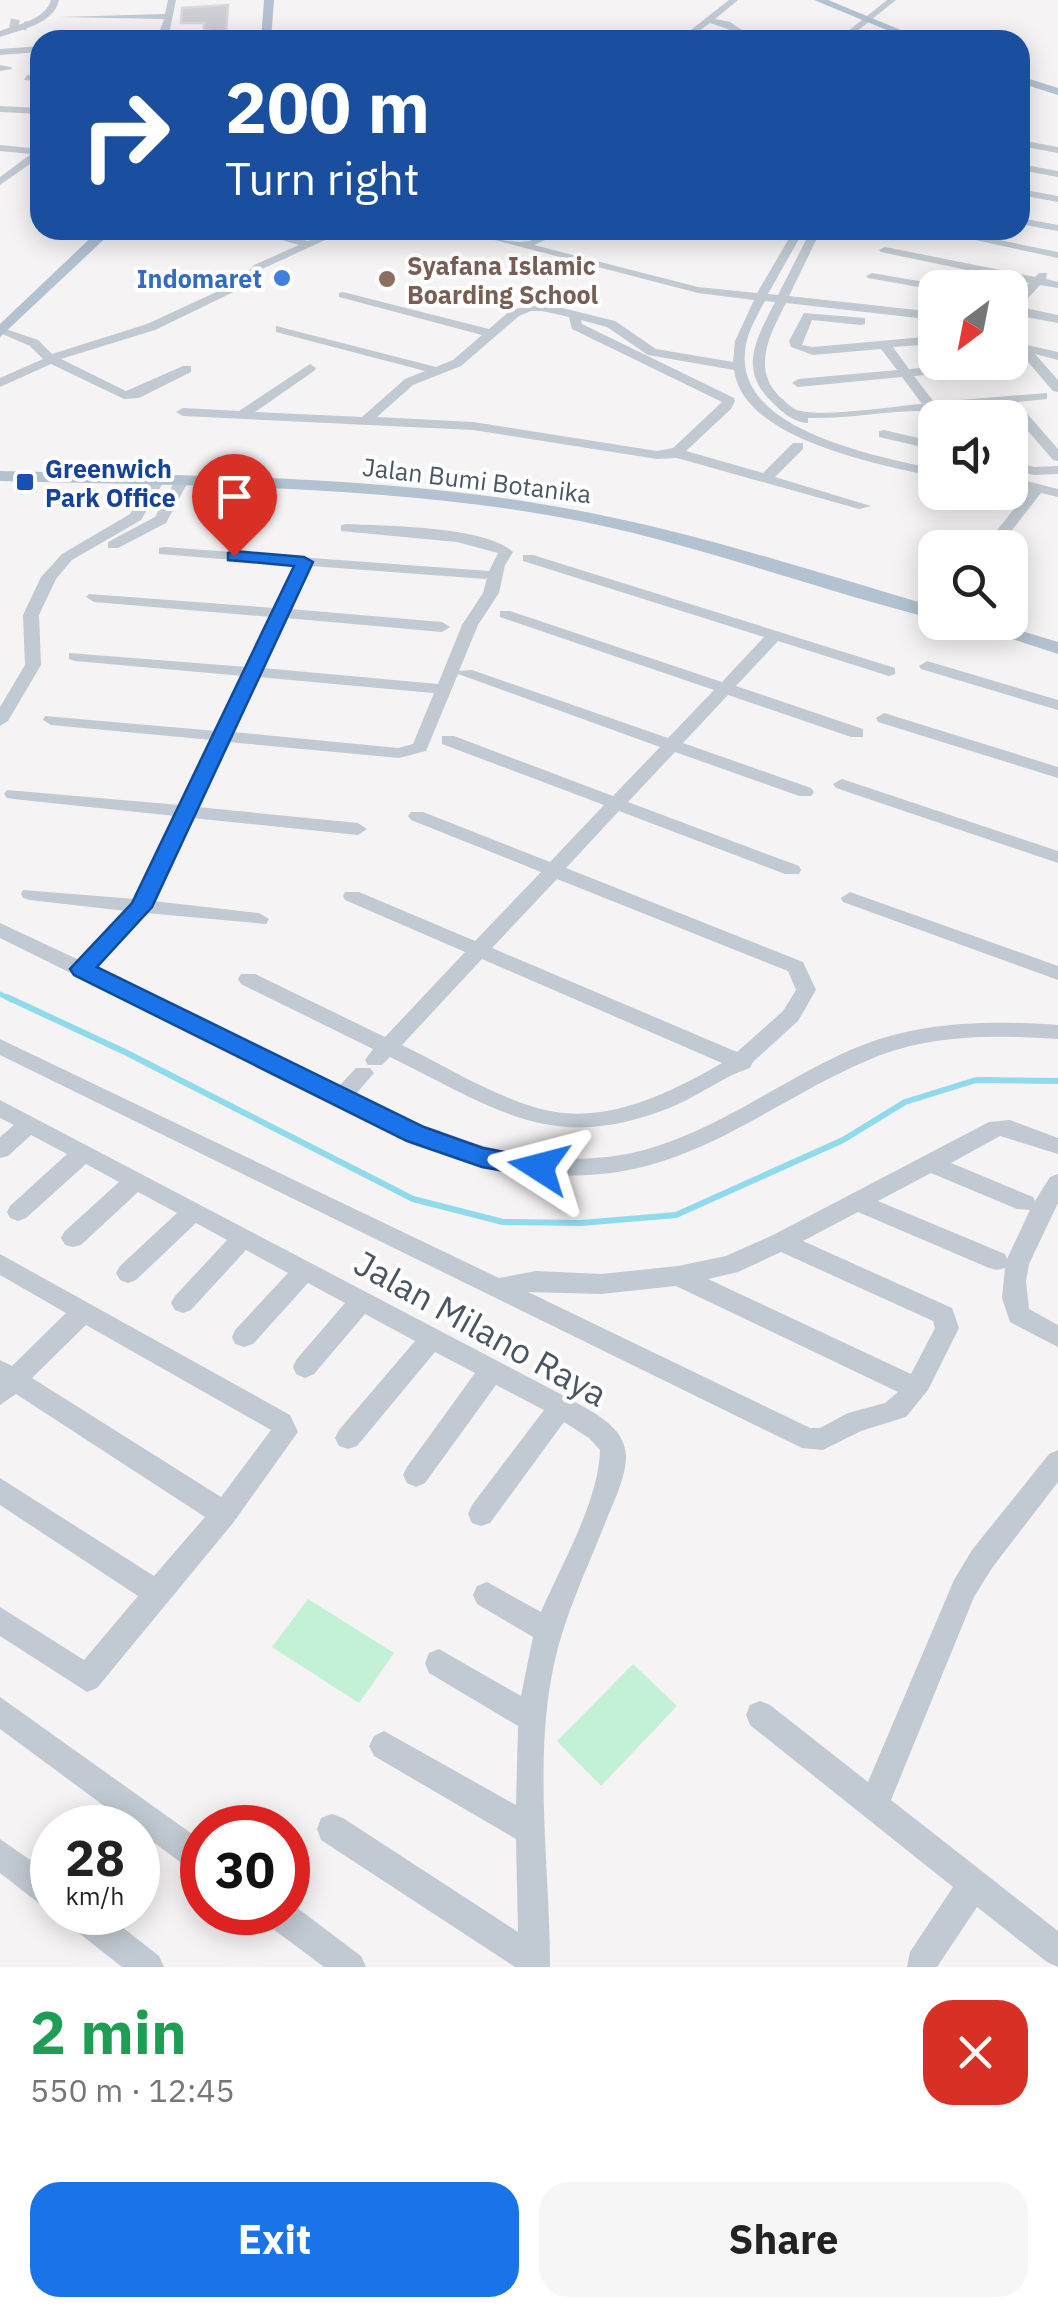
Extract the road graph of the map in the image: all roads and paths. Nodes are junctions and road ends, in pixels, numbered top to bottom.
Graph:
1 (172, 0) edge
2 (269, 0) edge
3 (734, 0) edge
4 (878, 0) edge
5 (892, 0) edge
6 (814, 2) edge
7 (48, 4) edge
8 (169, 16) junction
9 (64, 17) dead end
10 (708, 20) junction
11 (858, 20) junction
12 (27, 26) dead end
13 (2, 27) tunnel mouth
14 (166, 30) edge
15 (267, 30) edge
16 (695, 30) edge
17 (736, 30) edge
18 (846, 30) edge
19 (877, 30) edge
20 (889, 30) edge
21 (30, 31) edge
22 (0, 42) edge
23 (30, 48) edge
24 (4, 52) edge
25 (1030, 82) edge
26 (1030, 91) edge
27 (1058, 92) edge
28 (1058, 101) edge
29 (0, 109) edge
30 (30, 110) edge
31 (1030, 145) edge
32 (0, 148) edge
33 (1058, 150) edge
34 (30, 151) edge
35 (30, 160) edge
36 (1030, 169) edge
37 (1058, 174) edge
38 (0, 182) edge
39 (1030, 194) edge
40 (1058, 199) edge
41 (1030, 222) edge
42 (1058, 228) edge
43 (74, 240) edge
44 (97, 240) edge
45 (294, 240) edge
46 (321, 240) edge
47 (499, 240) edge
48 (537, 240) edge
49 (794, 240) edge
50 (811, 240) edge
51 (980, 240) edge
52 (310, 245) junction
53 (522, 246) junction
54 (885, 250) dead end
55 (1058, 257) edge
56 (872, 276) dead end
57 (1038, 281) junction
58 (918, 284) edge
59 (1058, 285) edge
60 (1028, 291) edge
61 (343, 295) dead end
62 (764, 295) junction
63 (782, 297) junction
64 (0, 309) edge
65 (1028, 312) edge
66 (918, 314) edge
67 (575, 315) junction
68 (1058, 318) edge
69 (861, 321) dead end
70 (280, 329) dead end
71 (1, 331) edge
72 (489, 332) junction
73 (918, 341) edge
74 (884, 344) junction
75 (1028, 349) edge
76 (1028, 353) edge
77 (1058, 356) edge
78 (49, 358) junction
79 (738, 364) junction
80 (187, 368) dead end
81 (310, 368) dead end
82 (438, 371) junction
83 (918, 373) edge
84 (906, 374) junction
85 (0, 382) edge
86 (798, 383) dead end
87 (1058, 388) edge
88 (1042, 396) dead end
89 (1008, 399) junction
90 (926, 400) edge
91 (997, 400) edge
92 (918, 407) edge
93 (183, 412) dead end
94 (242, 414) junction
95 (794, 414) junction
96 (842, 414) junction
97 (371, 416) junction
98 (1028, 429) edge
99 (1035, 431) junction
100 (832, 434) junction
101 (884, 434) dead end
102 (918, 442) edge
103 (798, 446) dead end
104 (675, 454) junction
105 (918, 457) edge
106 (1058, 457) edge
107 (0, 465) edge
108 (918, 469) edge
109 (1028, 470) edge
110 (1058, 470) edge
111 (0, 476) edge
112 (765, 479) junction
113 (157, 481) junction
114 (182, 482) junction
115 (434, 489) junction
116 (1028, 489) edge
117 (1028, 492) edge
118 (1034, 492) junction
119 (1058, 493) edge
120 (1058, 503) edge
121 (864, 506) dead end
122 (346, 528) dead end
123 (1004, 530) edge
124 (164, 551) dead end
125 (528, 558) dead end
126 (304, 562) junction
127 (485, 574) dead end
128 (49, 577) junction
129 (918, 594) edge
130 (94, 598) dead end
131 (918, 608) edge
132 (279, 613) junction
133 (505, 614) dead end
134 (1028, 626) edge
135 (442, 627) dead end
136 (1058, 635) edge
137 (772, 636) junction
138 (1028, 639) edge
139 (1058, 648) edge
140 (76, 656) dead end
141 (927, 666) dead end
142 (888, 671) dead end
143 (249, 672) junction
144 (466, 673) dead end
145 (434, 688) dead end
146 (726, 688) junction
147 (1058, 704) edge
148 (884, 718) dead end
149 (51, 720) dead end
150 (0, 721) edge
151 (857, 733) dead end
152 (221, 736) junction
153 (448, 740) dead end
154 (673, 745) junction
155 (1058, 773) edge
156 (842, 784) dead end
157 (805, 792) dead end
158 (12, 794) dead end
159 (615, 804) junction
160 (182, 813) junction
161 (417, 816) dead end
162 (358, 829) dead end
163 (1058, 857) edge
164 (552, 870) junction
165 (792, 870) dead end
166 (30, 894) dead end
167 (352, 896) dead end
168 (850, 898) dead end
169 (141, 907) junction
170 (259, 919) dead end
171 (0, 930) edge
172 (479, 950) junction
173 (82, 969) junction
174 (1058, 973) edge
175 (248, 979) dead end
176 (1058, 1032) edge
177 (0, 1046) edge
178 (376, 1060) junction
179 (743, 1063) junction
180 (342, 1096) junction
181 (0, 1108) edge
182 (29, 1124) junction
183 (1056, 1146) edge
184 (0, 1150) edge
185 (84, 1153) junction
186 (928, 1163) junction
187 (134, 1180) junction
188 (1058, 1184) edge
189 (857, 1202) junction
190 (1025, 1203) dead end
191 (18, 1212) dead end
192 (193, 1212) junction
193 (73, 1238) dead end
194 (244, 1238) junction
195 (781, 1242) junction
196 (996, 1261) dead end
197 (0, 1264) edge
198 (304, 1272) junction
199 (128, 1273) dead end
200 (678, 1276) junction
201 (500, 1288) junction
202 (361, 1302) junction
203 (183, 1303) dead end
204 (83, 1312) junction
205 (244, 1337) dead end
206 (1058, 1337) edge
207 (430, 1340) junction
208 (305, 1368) dead end
209 (490, 1373) junction
210 (5, 1381) edge
211 (914, 1388) junction
212 (561, 1407) junction
213 (348, 1438) dead end
214 (1058, 1462) edge
215 (416, 1475) dead end
216 (0, 1490) edge
217 (224, 1514) junction
218 (481, 1514) dead end
219 (156, 1593) junction
220 (487, 1596) dead end
221 (0, 1620) edge
222 (548, 1631) junction
223 (440, 1663) dead end
224 (0, 1711) edge
225 (760, 1714) dead end
226 (532, 1719) junction
227 (384, 1746) dead end
228 (875, 1802) junction
229 (332, 1829) dead end
230 (531, 1831) junction
231 (180, 1843) edge
232 (0, 1854) edge
233 (30, 1877) edge
234 (973, 1884) junction
235 (106, 1935) edge
236 (307, 1935) edge
237 (1058, 1951) edge
238 (921, 1963) dead end
239 (534, 1964) edge
240 (148, 1967) edge
241 (350, 1967) edge

1 - 8 street
2 - 15 main road
3 - 10 street
4 - 11 street
5 - 11 street
6 - 11 main road
7 - 13 street
8 - 9 street
8 - 14 street
10 - 16 street
10 - 17 street
11 - 18 street
11 - 19 main road
11 - 20 main road
12 - 21 street
22 - 24 street
23 - 24 street
25 - 27 main road
26 - 28 main road
29 - 30 street
31 - 33 street
32 - 34 street
35 - 38 street
36 - 37 street
39 - 40 street
41 - 42 street
43 - 64 main road
44 - 71 main road
45 - 52 street
46 - 52 street
47 - 53 street
48 - 53 street
49 - 62 street
50 - 63 street
51 - 55 street
52 - 78 street
53 - 62 street
54 - 57 street
55 - 57 street
56 - 58 street
57 - 59 street
57 - 60 street
61 - 72 street
62 - 63 street
62 - 79 street
63 - 66 street
63 - 95 street
65 - 68 street
67 - 72 street
67 - 79 street
67 - 104 street
69 - 74 street
70 - 82 street
71 - 78 street
72 - 82 street
73 - 74 street
74 - 84 street
75 - 77 street
76 - 87 street
78 - 80 street
78 - 85 street
79 - 108 street
81 - 94 street
82 - 97 street
83 - 84 street
84 - 86 street
84 - 90 street
88 - 89 street
89 - 91 street
89 - 99 street
92 - 96 street
93 - 94 street
94 - 97 street
95 - 96 street
95 - 100 street
96 - 100 street
97 - 104 street
98 - 99 street
99 - 106 street
100 - 105 street
101 - 102 street
103 - 112 street
104 - 112 street
107 - 115 main road, Jalan Bumi Botanika
109 - 110 street
111 - 113 main road, Jalan Bumi Botanika
112 - 121 street
113 - 114 main road, Jalan Bumi Botanika
113 - 128 street
114 - 115 main road, Jalan Bumi Botanika
114 - 128 street
115 - 129 main road, Jalan Bumi Botanika
115 - 131 main road, Jalan Bumi Botanika
116 - 118 street
117 - 118 street
118 - 119 street
118 - 120 street
118 - 123 street
122 - 152 street
124 - 126 street
125 - 137 street
126 - 127 street
126 - 132 street
128 - 150 street
130 - 132 street
132 - 135 street
132 - 143 street
133 - 146 street
134 - 136 main road
137 - 142 street
137 - 146 street
138 - 139 main road
140 - 143 street
141 - 147 street
143 - 145 street
143 - 152 street
144 - 154 street
146 - 151 street
146 - 154 street
148 - 155 street
149 - 152 street
152 - 160 street
153 - 159 street
154 - 157 street
154 - 159 street
156 - 163 street
158 - 160 street
159 - 164 street
159 - 165 street
160 - 162 street
160 - 169 street
161 - 164 street
164 - 172 street
164 - 179 street
166 - 169 street
167 - 172 street
168 - 174 street
169 - 170 street
169 - 173 street
171 - 173 street
172 - 178 street
172 - 179 street
173 - 180 street
175 - 178 street
176 - 180 street
177 - 201 street
178 - 179 street
178 - 180 street
181 - 182 street, Jalan Milano Raya
182 - 184 street
182 - 185 street, Jalan Milano Raya
183 - 186 street
185 - 187 street, Jalan Milano Raya
185 - 191 street
186 - 189 street
186 - 190 street
187 - 192 street, Jalan Milano Raya
187 - 193 street
188 - 206 street
189 - 195 street
189 - 196 street
192 - 194 street, Jalan Milano Raya
192 - 199 street
194 - 198 street, Jalan Milano Raya
194 - 203 street
195 - 200 street
195 - 211 street
197 - 204 street
198 - 202 street, Jalan Milano Raya
198 - 205 street
200 - 201 street
200 - 211 street
201 - 211 street
202 - 207 street, Jalan Milano Raya
202 - 208 street
204 - 210 street
204 - 217 street
207 - 209 street, Jalan Milano Raya
207 - 213 street
209 - 212 street, Jalan Milano Raya
209 - 215 street
210 - 217 street
212 - 218 street
212 - 222 street, Jalan Milano Raya
214 - 228 street
216 - 219 street
217 - 219 street
219 - 221 street
220 - 222 street
222 - 226 street, Jalan Milano Raya
223 - 226 street
224 - 231 street
225 - 228 street
226 - 230 street, Jalan Milano Raya
227 - 230 street
228 - 234 street
229 - 239 street
230 - 239 street, Jalan Milano Raya
232 - 233 street
234 - 237 street
234 - 238 street
235 - 240 street
236 - 241 street

